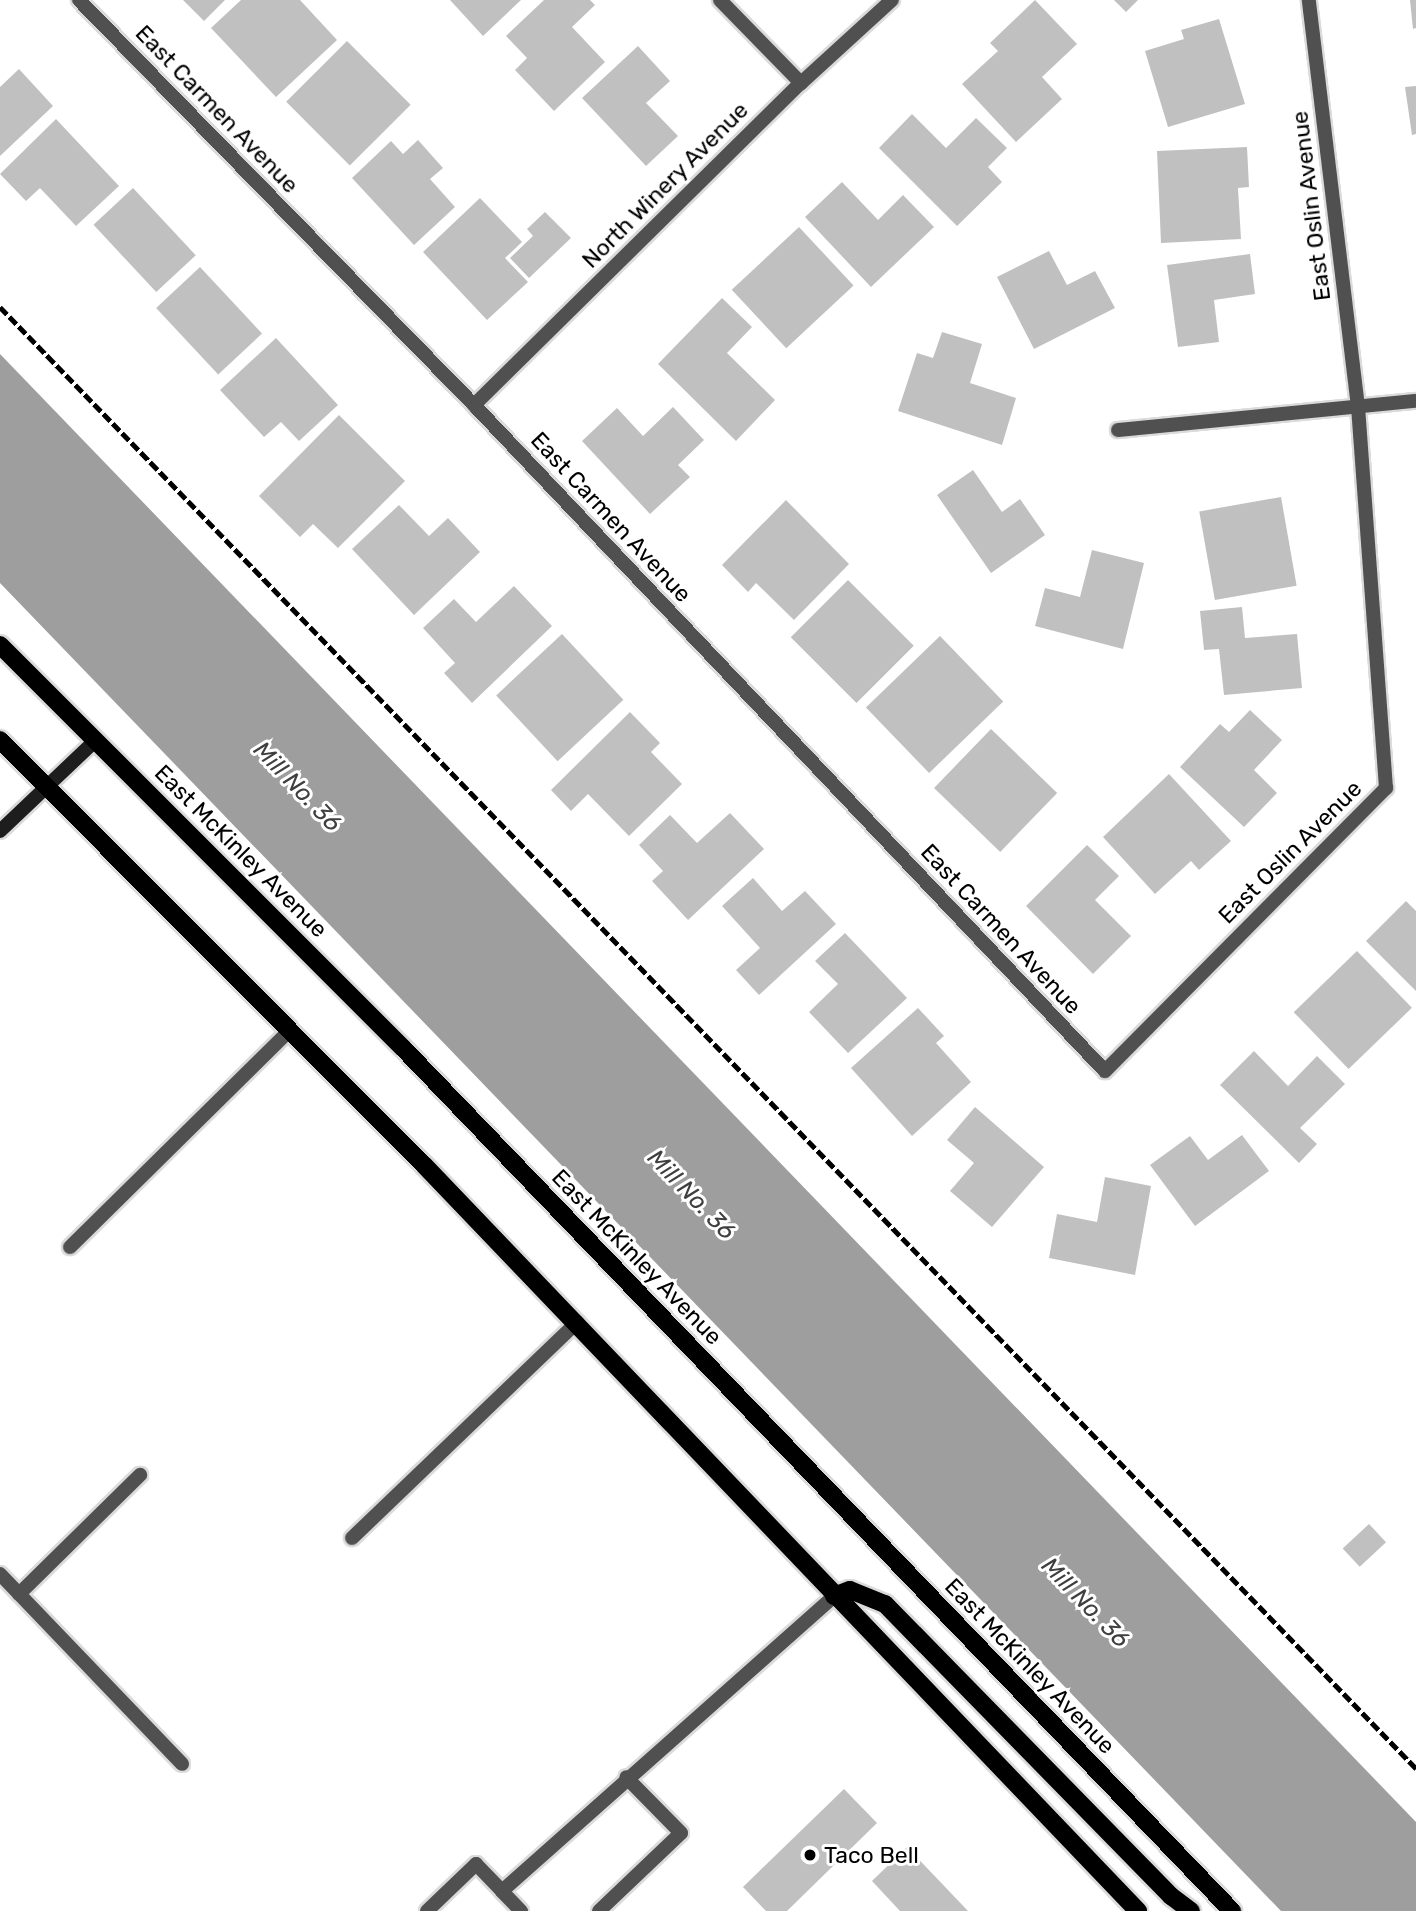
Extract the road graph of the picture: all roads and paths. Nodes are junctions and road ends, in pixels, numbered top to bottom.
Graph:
1 (79, 0) edge
2 (720, 0) edge
3 (892, 0) edge
4 (1309, 0) edge
5 (801, 83) junction
6 (1416, 401) edge
7 (474, 405) junction
8 (1358, 407) junction
9 (1118, 430) dead end
10 (0, 645) edge
11 (0, 740) edge
12 (96, 740) junction
13 (47, 787) junction
14 (0, 831) edge
15 (290, 1030) junction
16 (1105, 1071) joint
17 (70, 1247) dead end
18 (577, 1322) junction
19 (140, 1475) dead end
20 (352, 1538) dead end
21 (0, 1574) edge
22 (19, 1594) junction
23 (834, 1596) junction
24 (182, 1764) dead end
25 (626, 1777) junction
26 (502, 1891) junction
27 (427, 1911) edge
28 (521, 1911) edge
29 (599, 1911) edge
30 (1138, 1911) edge
31 (1191, 1911) edge
32 (1232, 1911) edge

1 - 7 street, East Carmen Avenue
2 - 5 street
3 - 5 street, North Winery Avenue
4 - 8 street, East Oslin Avenue
5 - 7 street, North Winery Avenue
6 - 8 street
7 - 16 street, East Carmen Avenue
8 - 9 street
8 - 16 street, East Oslin Avenue
10 - 12 main road, East McKinley Avenue
11 - 13 main road
12 - 13 street
12 - 32 main road, East McKinley Avenue
13 - 14 street
13 - 15 main road
15 - 17 street
15 - 18 main road
18 - 20 street
18 - 23 main road
19 - 22 street
21 - 22 street
22 - 24 street
23 - 25 street
23 - 30 main road
23 - 31 main road
25 - 26 street
25 - 29 street
26 - 27 street
26 - 28 street

